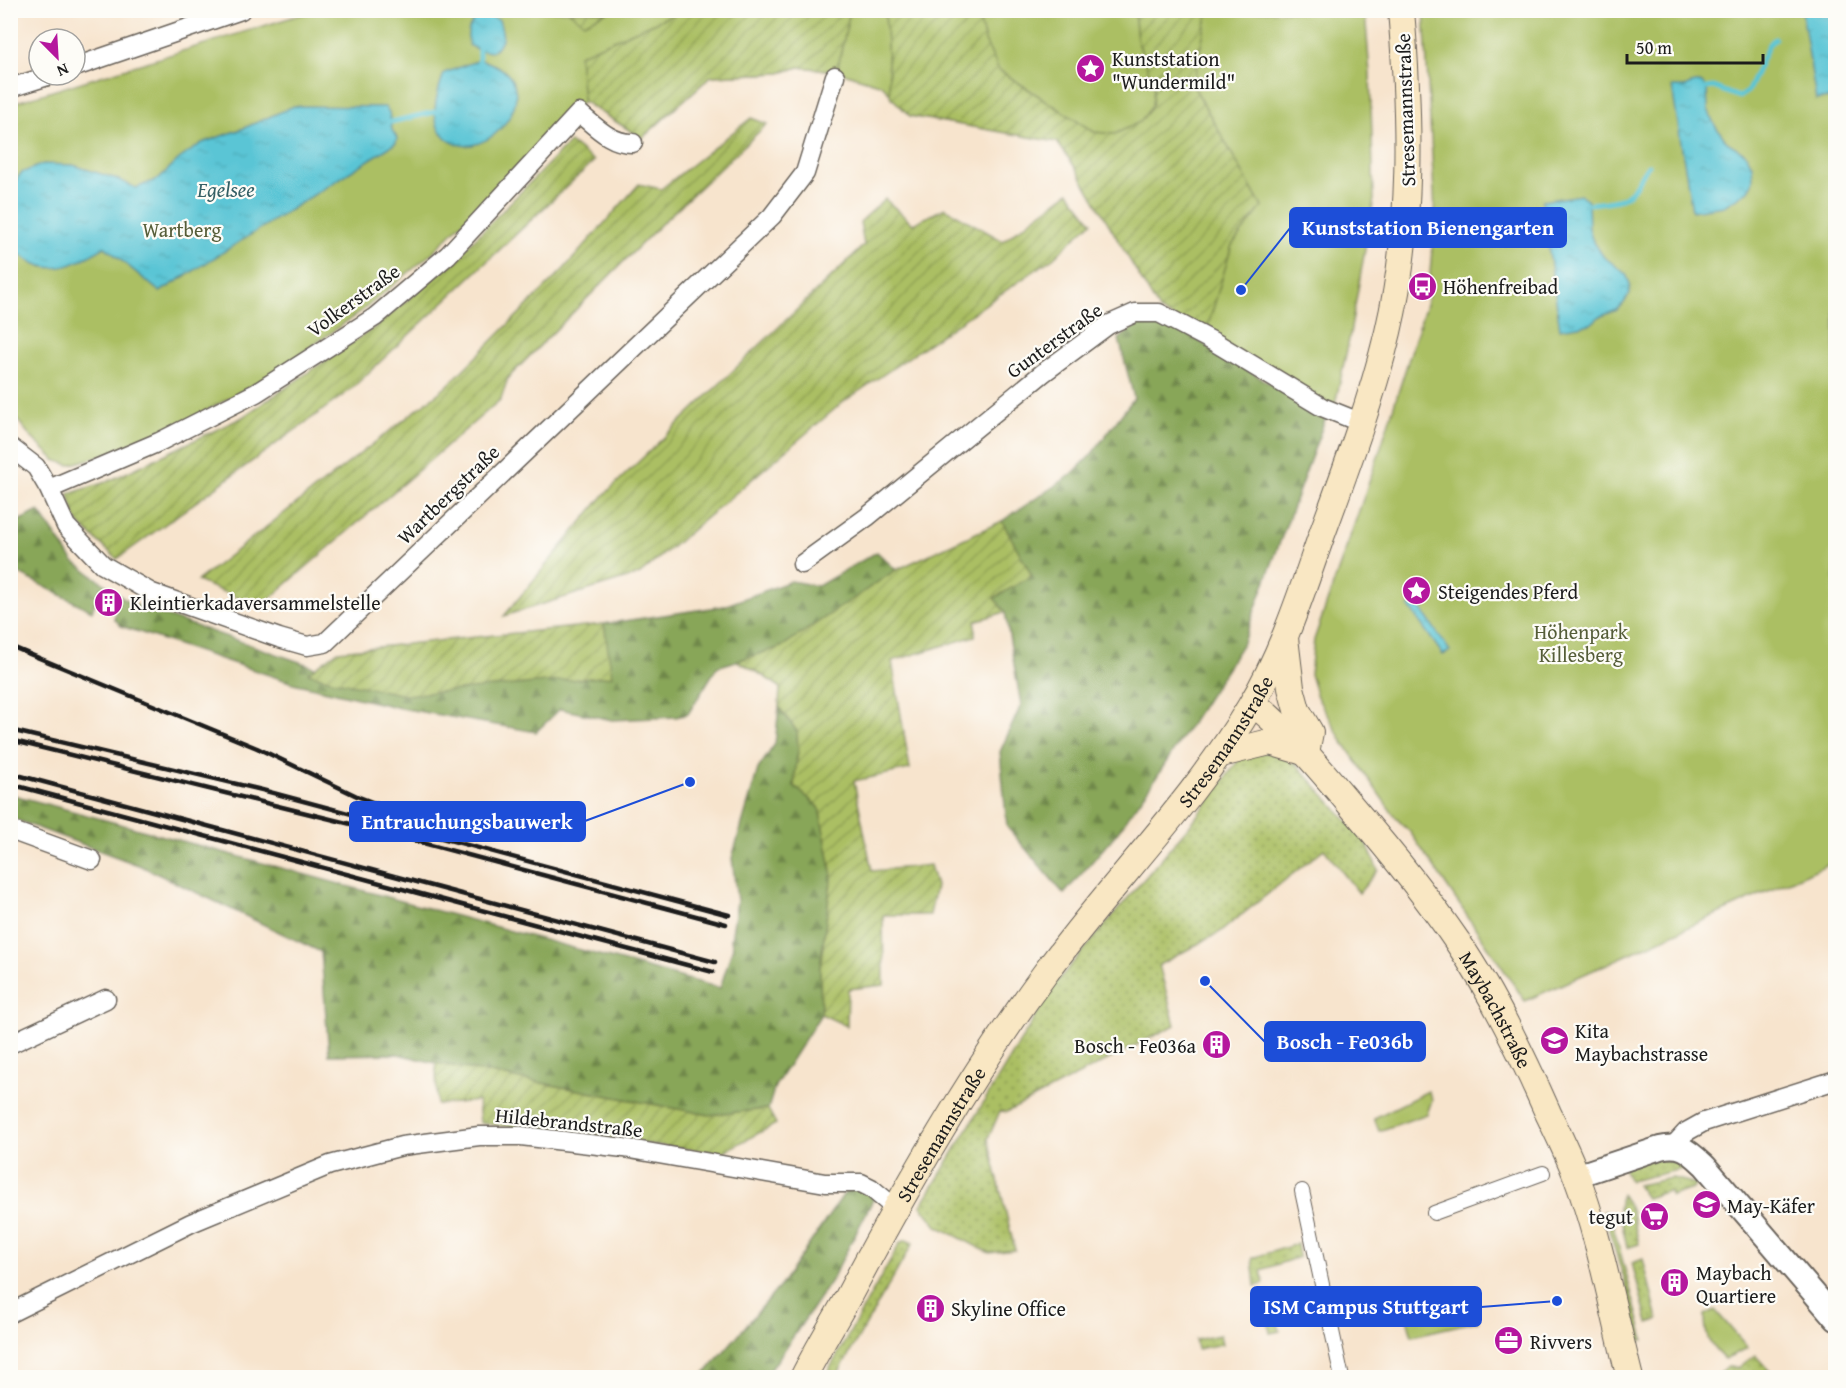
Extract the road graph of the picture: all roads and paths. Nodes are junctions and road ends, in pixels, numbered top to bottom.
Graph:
1 (241, 10) edge
2 (1401, 10) edge
3 (87, 63) edge
4 (835, 76) dead end
5 (27, 83) edge
6 (10, 88) edge
7 (633, 143) dead end
8 (1362, 423) junction
9 (10, 447) edge
10 (49, 489) junction
11 (802, 564) dead end
12 (1285, 636) junction
13 (1253, 703) junction
14 (1306, 753) junction
15 (1221, 754) junction
16 (10, 830) edge
17 (92, 860) dead end
18 (106, 999) dead end
19 (10, 1044) edge
20 (1836, 1080) edge
21 (1674, 1145) junction
22 (1543, 1173) dead end
23 (1576, 1176) junction
24 (1302, 1191) dead end
25 (895, 1208) junction
26 (1434, 1214) dead end
27 (10, 1312) edge
28 (1836, 1319) edge
29 (803, 1377) edge
30 (1342, 1377) edge
31 (1630, 1377) edge

1 - 3 street
2 - 8 main road, Stresemannstraße
4 - 10 street, Wartbergstraße
5 - 6 street
7 - 10 street, Volkerstraße
8 - 11 street, Gunterstraße
8 - 12 main road, Stresemannstraße
9 - 10 street, Wartbergstraße
12 - 13 main road, Stresemannstraße
12 - 14 main road
13 - 14 main road, Maybachstraße
13 - 15 main road, Stresemannstraße
14 - 15 main road
14 - 23 main road, Maybachstraße
15 - 25 main road, Stresemannstraße
16 - 17 street
18 - 19 street
20 - 21 street
21 - 23 street
21 - 28 street
22 - 26 street
23 - 31 main road, Maybachstraße
24 - 30 street
25 - 27 street, Hildebrandstraße
25 - 29 main road, Stresemannstraße

